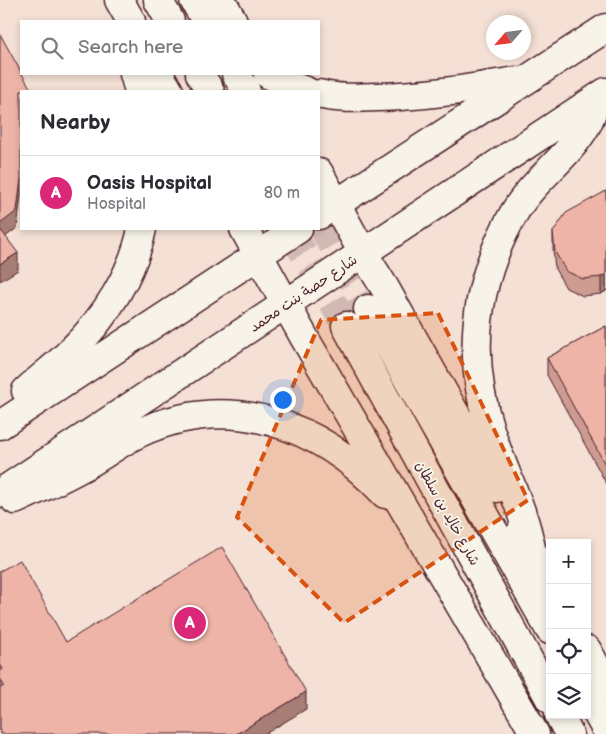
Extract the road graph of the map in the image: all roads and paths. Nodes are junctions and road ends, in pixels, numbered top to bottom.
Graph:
1 (99, 0) edge
2 (119, 0) edge
3 (158, 0) edge
4 (194, 0) edge
5 (221, 0) edge
6 (109, 20) edge
7 (130, 20) edge
8 (169, 20) edge
9 (205, 20) edge
10 (232, 20) edge
11 (606, 28) edge
12 (134, 75) edge
13 (160, 75) edge
14 (201, 75) edge
15 (237, 75) edge
16 (263, 75) edge
17 (270, 75) edge
18 (527, 80) junction
19 (139, 90) edge
20 (168, 90) edge
21 (209, 90) edge
22 (245, 90) edge
23 (271, 90) edge
24 (303, 90) edge
25 (320, 94) edge
26 (602, 95) edge
27 (320, 178) edge
28 (327, 210) edge
29 (142, 230) edge
30 (245, 230) edge
31 (296, 230) edge
32 (363, 253) junction
33 (258, 255) junction
34 (286, 304) junction
35 (368, 309) tunnel mouth
36 (346, 326) tunnel mouth
37 (0, 414) edge
38 (0, 424) edge
39 (0, 493) edge
40 (0, 507) edge
41 (413, 523) junction
42 (530, 548) junction
43 (546, 576) edge
44 (549, 629) edge
45 (591, 657) edge
46 (606, 684) edge
47 (546, 692) edge
48 (591, 703) edge
49 (561, 719) edge
50 (606, 729) edge
51 (535, 734) edge
52 (569, 734) edge

1 - 6 main road
2 - 7 main road
3 - 8 main road
4 - 9 main road
5 - 10 main road
11 - 18 main road
12 - 19 main road
13 - 20 main road
14 - 21 main road
15 - 22 main road
16 - 23 main road
17 - 24 main road
18 - 25 main road
18 - 28 main road
26 - 32 main road, شارع حصة بنت محمد
26 - 42 main road
27 - 28 main road
28 - 32 main road
29 - 37 main road
30 - 33 main road
31 - 33 main road
32 - 34 main road, شارع حصة بنت محمد
32 - 42 main road
33 - 34 main road
33 - 38 main road
34 - 39 main road, شارع حصة بنت محمد
34 - 41 main road
35 - 44 main road
36 - 47 main road, شارع خالِد بن سلطان
40 - 41 main road
41 - 51 main road
42 - 43 main road
45 - 46 main road
48 - 50 main road
49 - 52 main road

